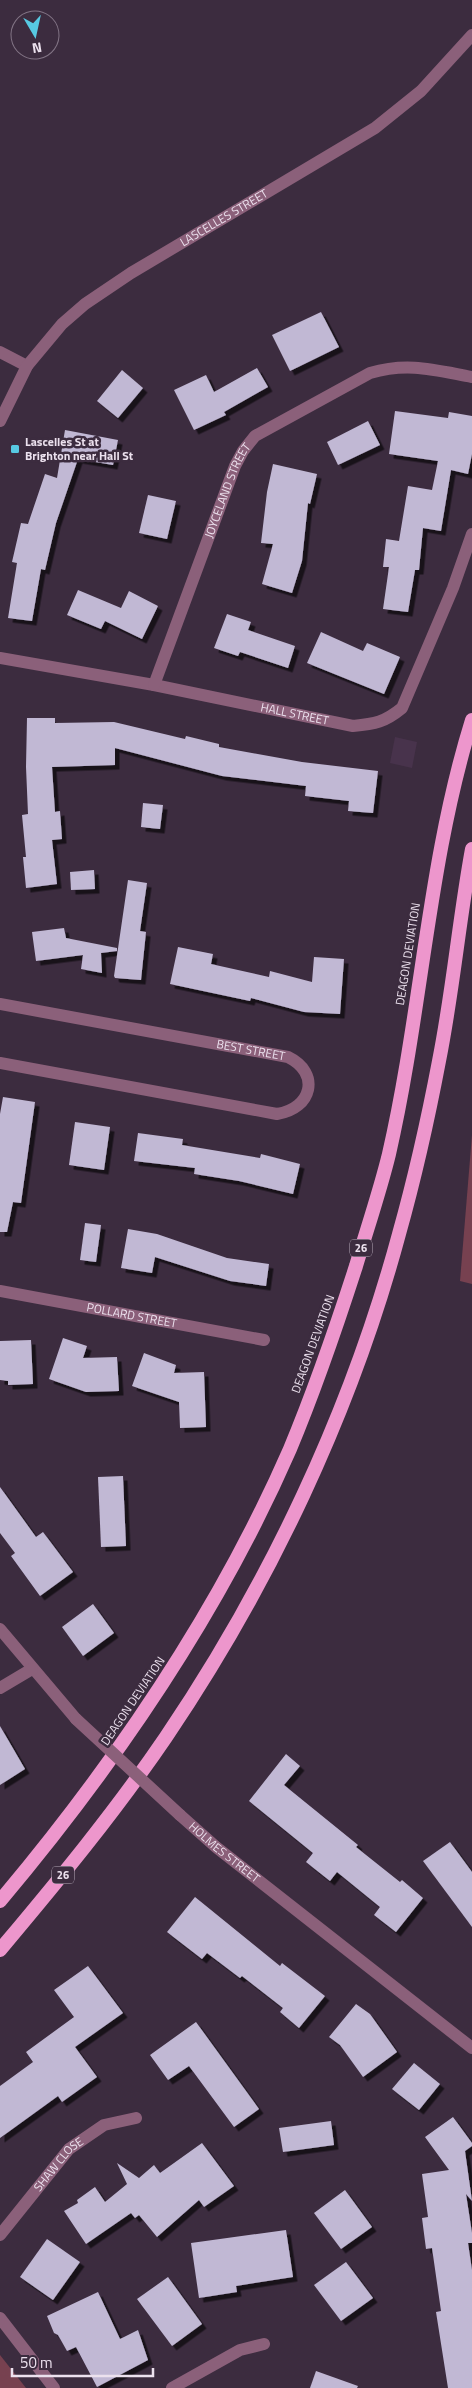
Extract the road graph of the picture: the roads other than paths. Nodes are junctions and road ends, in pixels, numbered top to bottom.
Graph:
1 (472, 35) edge
2 (0, 352) edge
3 (27, 366) junction
4 (472, 377) edge
5 (0, 421) edge
6 (472, 534) edge
7 (0, 658) edge
8 (154, 685) junction
9 (472, 720) edge
10 (472, 850) edge
11 (0, 1004) edge
12 (0, 1063) edge
13 (0, 1291) edge
14 (264, 1340) dead end
15 (0, 1629) edge
16 (32, 1669) junction
17 (0, 1688) edge
18 (0, 1901) edge
19 (0, 1950) edge
20 (472, 2048) edge
21 (136, 2118) dead end
22 (0, 2235) edge
23 (0, 2318) edge
24 (264, 2344) dead end
25 (54, 2388) edge
26 (172, 2388) edge

1 - 3 street, LASCELLES STREET
2 - 3 street
3 - 5 street, LASCELLES STREET
4 - 8 street, JOYCELAND STREET
6 - 8 street, HALL STREET
7 - 8 street, HALL STREET
9 - 18 highway, DEAGON DEVIATION / 26
10 - 19 highway, 26
11 - 12 street, BEST STREET
13 - 14 street, POLLARD STREET
15 - 16 street, HOLMES STREET
16 - 17 street
16 - 20 street, HOLMES STREET, bridge
21 - 22 street, SHAW CLOSE
23 - 25 street
24 - 26 street

